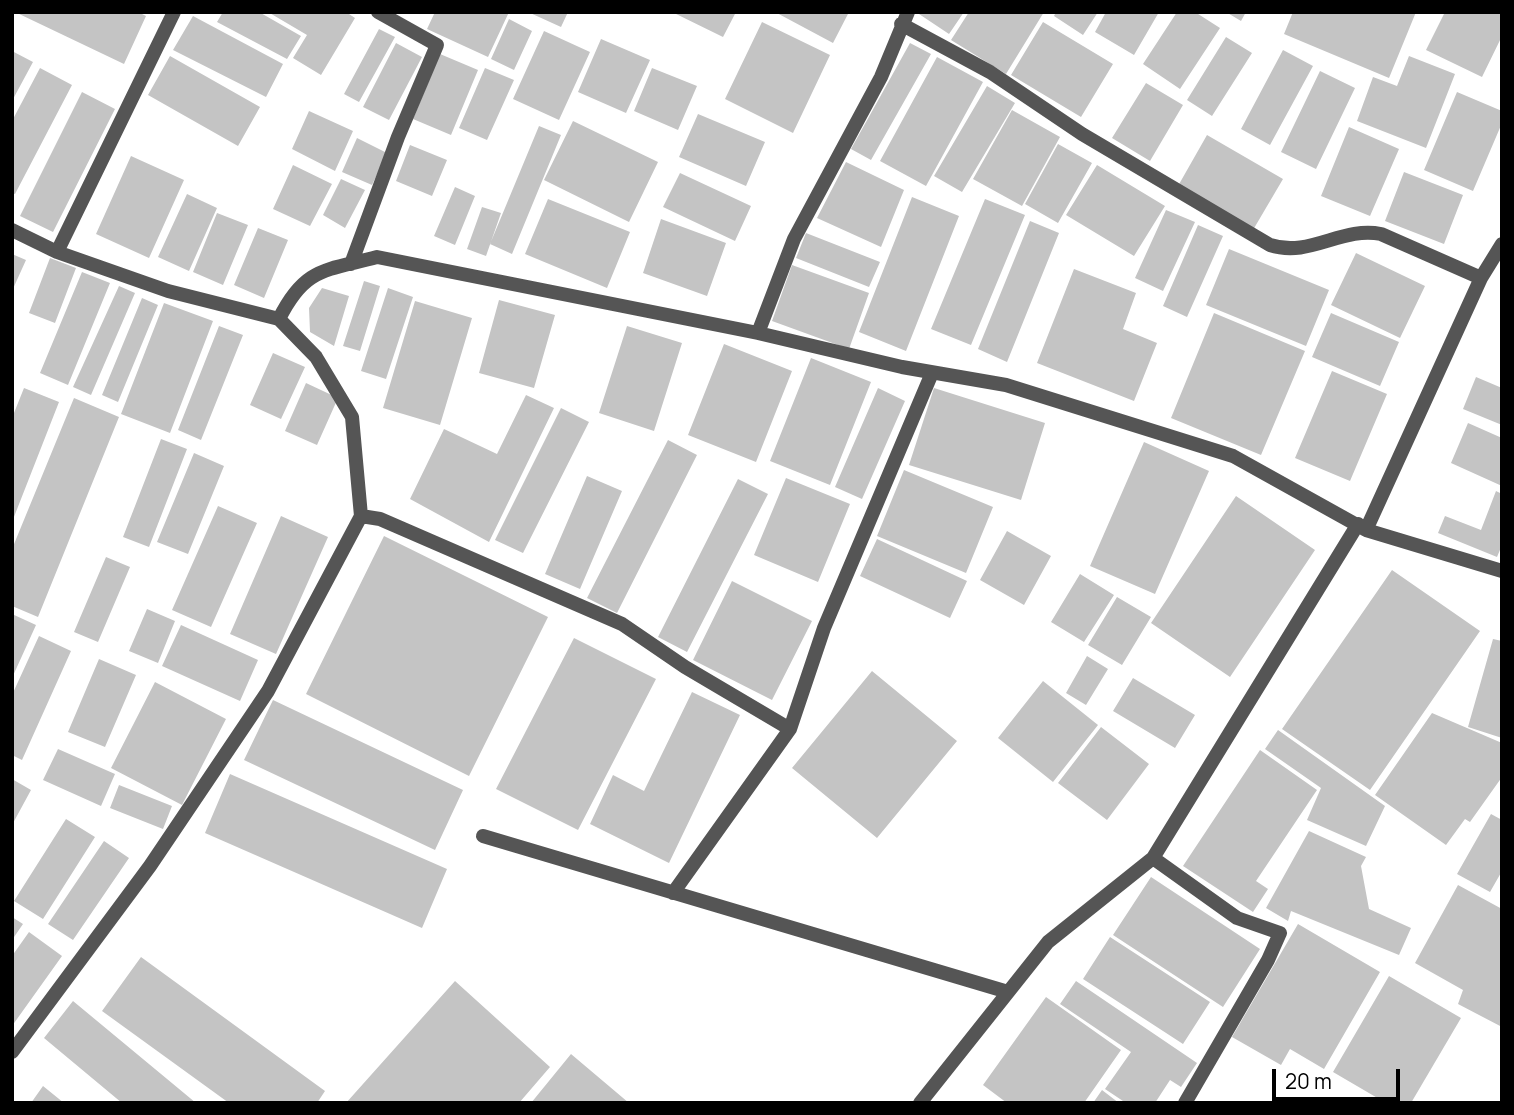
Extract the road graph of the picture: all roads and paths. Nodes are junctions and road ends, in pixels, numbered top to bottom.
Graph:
1 (174, 12) edge
2 (378, 12) edge
3 (904, 18) edge
4 (12, 230) edge
5 (1502, 244) edge
6 (57, 252) junction
7 (351, 264) junction
8 (1481, 278) junction
9 (279, 319) junction
10 (758, 333) junction
11 (932, 373) junction
12 (361, 516) junction
13 (1362, 527) junction
14 (1502, 571) edge
15 (790, 729) junction
16 (483, 836) dead end
17 (1153, 858) junction
18 (673, 893) junction
19 (1008, 992) junction
20 (12, 1052) edge
21 (920, 1103) edge
22 (1185, 1103) edge

1 - 6 street
2 - 7 street
3 - 8 street
3 - 10 street
4 - 6 street
5 - 8 street
6 - 9 street
7 - 9 street
7 - 10 street
8 - 13 street
9 - 12 street
10 - 11 street
11 - 13 street
11 - 15 street
12 - 15 street
12 - 20 street
13 - 14 street
13 - 17 street
15 - 18 street
16 - 18 street
17 - 19 street
17 - 22 street
18 - 19 street
19 - 21 street

